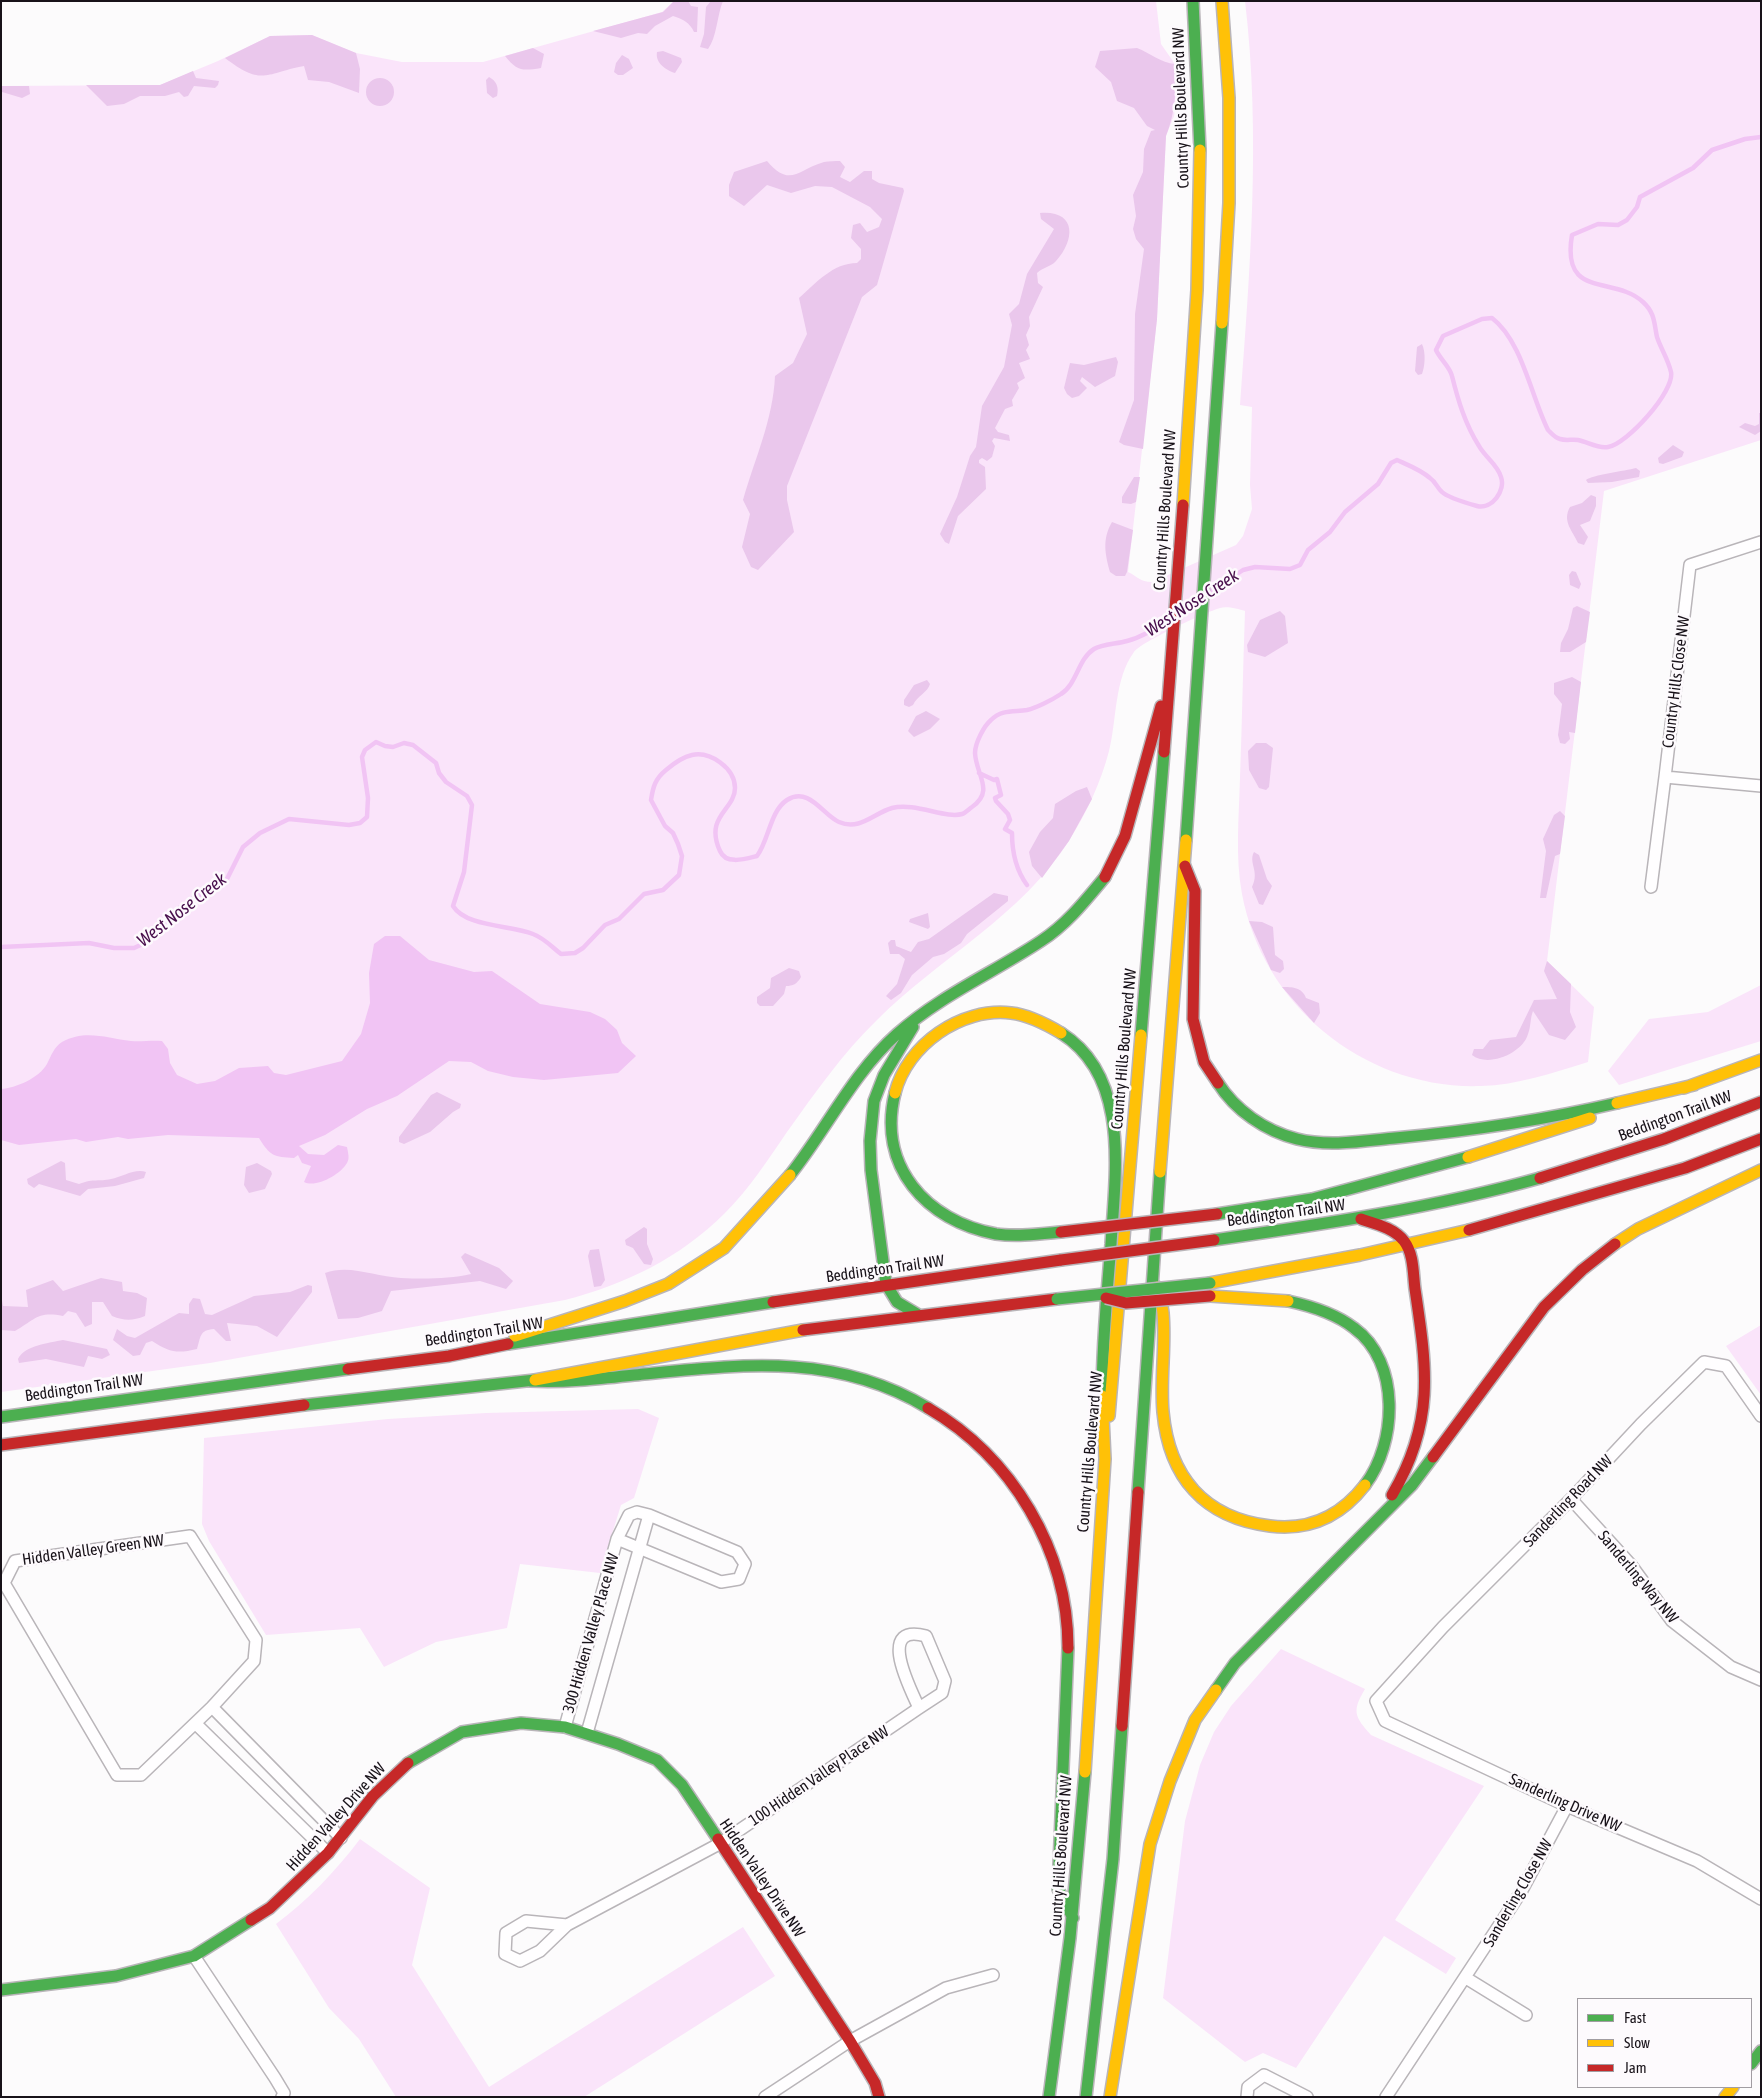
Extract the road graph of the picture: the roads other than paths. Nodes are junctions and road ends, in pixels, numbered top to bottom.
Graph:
1 (1193, 1) edge
2 (1222, 1) edge
3 (1761, 542) edge
4 (1170, 671) junction
5 (1665, 777) junction
6 (1761, 786) edge
7 (1185, 866) junction
8 (1652, 887) dead end
9 (917, 1021) junction
10 (1761, 1060) edge
11 (1694, 1085) junction
12 (1761, 1102) edge
13 (1761, 1139) edge
14 (1761, 1170) edge
15 (1361, 1219) junction
16 (1407, 1244) junction
17 (1153, 1271) junction
18 (886, 1284) junction
19 (1094, 1295) junction
20 (918, 1314) junction
21 (471, 1350) junction
22 (530, 1381) junction
23 (1761, 1416) edge
24 (1, 1417) edge
25 (1, 1445) edge
26 (1105, 1459) junction
27 (1571, 1499) junction
28 (649, 1515) junction
29 (1363, 1536) junction
30 (617, 1539) junction
31 (639, 1548) junction
32 (1761, 1680) edge
33 (1376, 1702) joint
34 (212, 1707) junction
35 (919, 1708) junction
36 (196, 1724) junction
37 (565, 1727) junction
38 (587, 1733) junction
39 (1567, 1806) junction
40 (341, 1838) junction
41 (719, 1844) junction
42 (328, 1853) junction
43 (1761, 1899) edge
44 (1073, 1918) junction
45 (567, 1925) junction
46 (194, 1956) junction
47 (993, 1975) dead end
48 (1466, 1978) junction
49 (1, 1990) edge
50 (1526, 2015) dead end
51 (850, 2041) junction
52 (1761, 2051) edge
53 (1752, 2063) edge
54 (282, 2097) edge
55 (764, 2097) edge
56 (879, 2097) edge
57 (1049, 2097) edge
58 (1086, 2097) edge
59 (1110, 2097) edge
60 (1247, 2097) edge
61 (1307, 2097) edge
62 (1386, 2097) edge

1 - 4 main road, Country Hills Boulevard NW
2 - 7 main road
3 - 5 street, Country Hills Close NW
4 - 9 main road
4 - 26 main road, Country Hills Boulevard NW
5 - 6 street
5 - 8 street
7 - 11 main road
7 - 17 main road
9 - 18 main road
9 - 21 main road
10 - 11 main road
11 - 26 main road, bridge
12 - 15 main road, Beddington Trail NW
13 - 16 main road
14 - 29 main road
15 - 16 main road
15 - 18 main road, Beddington Trail NW, bridge
16 - 19 main road, bridge
16 - 29 main road
17 - 19 main road, bridge
17 - 58 main road
18 - 20 main road
18 - 21 main road, Beddington Trail NW
19 - 20 main road, bridge
20 - 22 main road
21 - 24 main road, Beddington Trail NW
22 - 25 main road
22 - 44 main road
23 - 27 street, Sanderling Road NW
26 - 44 main road, Country Hills Boulevard NW
27 - 32 street, Sanderling Way NW
27 - 33 street, Sanderling Road NW
28 - 30 street, 300 Hidden Valley Place NW
28 - 31 street, 300 Hidden Valley Place NW
28 - 31 street, 300 Hidden Valley Place NW
29 - 59 main road
30 - 31 street, 300 Hidden Valley Place NW
30 - 37 street, 300 Hidden Valley Place NW
31 - 38 street, 300 Hidden Valley Place NW
33 - 39 street, Sanderling Drive NW
34 - 36 street, Hidden Valley Green NW
34 - 36 street, Hidden Valley Green NW
34 - 40 street
35 - 35 street, 100 Hidden Valley Place NW
35 - 41 street, 100 Hidden Valley Place NW
36 - 42 street
37 - 38 main road, Hidden Valley Drive NW
37 - 40 main road, Hidden Valley Drive NW
38 - 41 main road, Hidden Valley Drive NW
39 - 43 street, Sanderling Drive NW
39 - 48 street, Sanderling Close NW
40 - 42 main road, Hidden Valley Drive NW
41 - 45 street, 100 Hidden Valley Place NW
41 - 51 main road, Hidden Valley Drive NW
42 - 46 main road, Hidden Valley Drive NW
44 - 57 main road, Country Hills Boulevard NW
45 - 45 street, 100 Hidden Valley Place NW
46 - 49 main road, Hidden Valley Drive NW
46 - 54 street
47 - 51 street
48 - 50 street
48 - 62 street, Sanderling Close NW
51 - 55 street
51 - 56 main road, Hidden Valley Drive NW
52 - 53 main road
60 - 61 street

